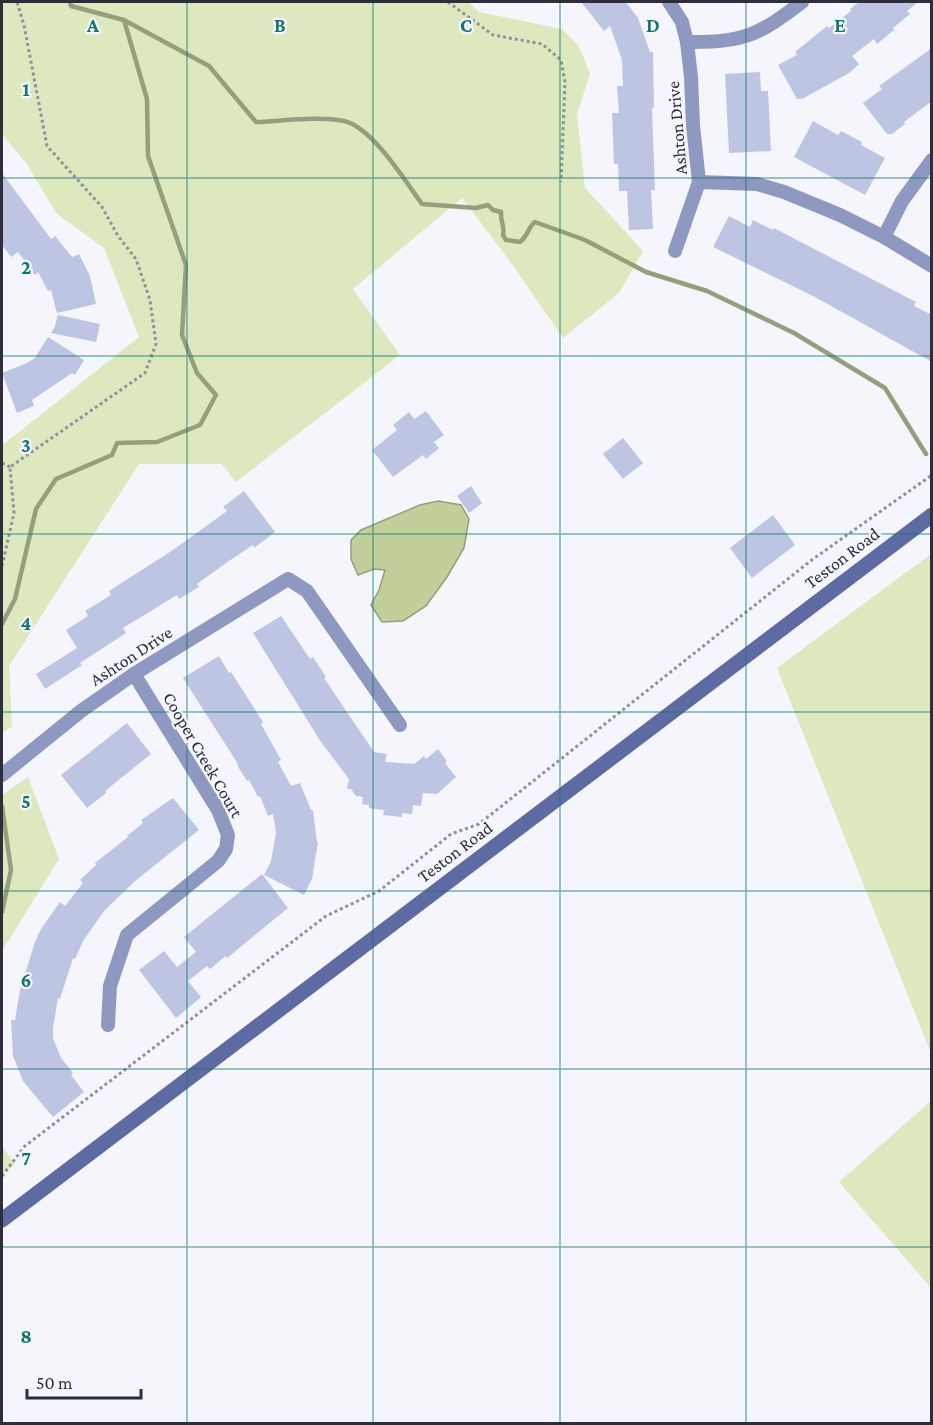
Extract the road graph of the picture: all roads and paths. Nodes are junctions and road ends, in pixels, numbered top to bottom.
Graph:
1 (17, 2) edge
2 (448, 2) edge
3 (669, 2) edge
4 (802, 2) edge
5 (687, 42) junction
6 (932, 160) edge
7 (561, 182) dead end
8 (699, 182) junction
9 (885, 237) junction
10 (675, 251) dead end
11 (932, 266) edge
12 (2, 463) edge
13 (10, 467) junction
14 (932, 475) edge
15 (932, 515) edge
16 (2, 566) edge
17 (134, 674) junction
18 (400, 725) dead end
19 (2, 775) edge
20 (108, 1025) dead end
21 (2, 1176) edge
22 (2, 1220) edge

1 - 13 path
2 - 7 path
3 - 5 street, Ashton Drive
4 - 5 street
5 - 8 street, Ashton Drive
6 - 9 street
8 - 9 street
8 - 10 street, Ashton Drive
9 - 11 street
12 - 13 path
13 - 16 path
14 - 21 path
15 - 22 main road, Teston Road
17 - 18 street, Ashton Drive
17 - 19 street, Ashton Drive
17 - 20 street, Cooper Creek Court

